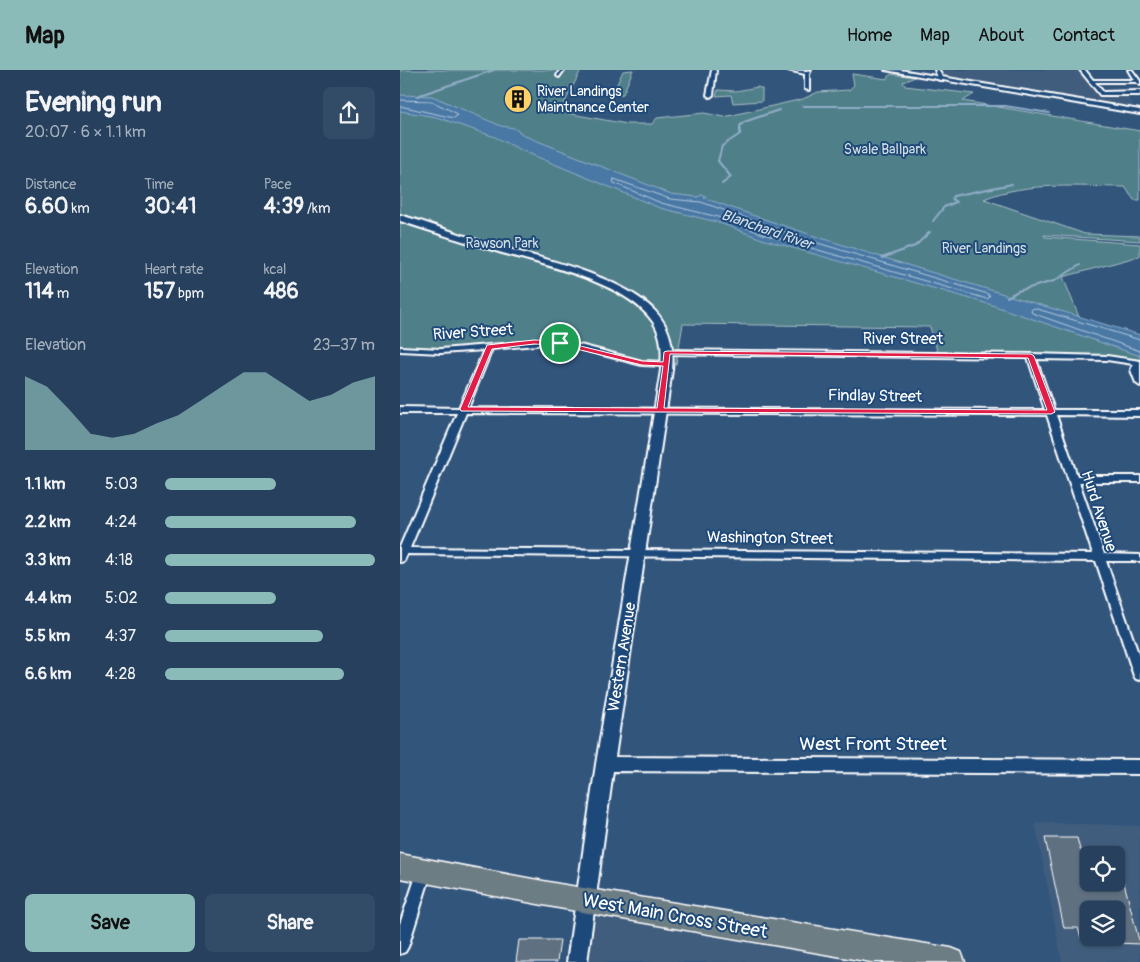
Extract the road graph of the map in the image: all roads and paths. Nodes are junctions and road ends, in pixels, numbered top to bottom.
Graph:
1 (562, 70) edge
2 (714, 70) edge
3 (790, 70) edge
4 (888, 70) edge
5 (937, 70) edge
6 (1082, 70) edge
7 (1130, 70) edge
8 (808, 71) edge
9 (559, 76) dead end
10 (941, 79) junction
11 (1091, 81) junction
12 (1139, 82) edge
13 (807, 90) dead end
14 (1140, 93) edge
15 (710, 94) dead end
16 (1140, 112) edge
17 (400, 218) edge
18 (489, 347) junction
19 (400, 349) edge
20 (1031, 356) junction
21 (667, 358) junction
22 (1139, 363) edge
23 (1140, 383) edge
24 (463, 409) junction
25 (400, 410) edge
26 (660, 410) junction
27 (1051, 412) junction
28 (1140, 413) edge
29 (1074, 479) junction
30 (1140, 479) edge
31 (638, 553) junction
32 (401, 554) edge
33 (1098, 558) junction
34 (1140, 558) edge
35 (1140, 676) edge
36 (606, 764) junction
37 (1140, 767) edge
38 (412, 868) edge
39 (587, 900) junction
40 (400, 947) edge
41 (578, 962) edge
42 (951, 962) edge

1 - 9 street
2 - 15 street
3 - 8 street
4 - 10 main road
5 - 10 street
6 - 11 street
7 - 12 street
8 - 13 street
10 - 16 main road
11 - 12 street
11 - 14 street
17 - 21 main road
18 - 19 street, River Street
18 - 21 street, River Street
18 - 24 street
20 - 21 street, River Street
20 - 22 street, River Street
20 - 27 street, Hurd Avenue
21 - 26 main road, Western Avenue
22 - 23 street
24 - 25 street, Findlay Street
24 - 26 street, Findlay Street
24 - 32 street
26 - 27 street, Findlay Street
26 - 31 main road, Western Avenue
27 - 28 street, Findlay Street
27 - 29 street, Hurd Avenue
29 - 30 street
29 - 33 street, Hurd Avenue
31 - 32 street, Washington Street
31 - 33 street, Washington Street
31 - 36 main road, Western Avenue
33 - 34 street, Washington Street
33 - 35 street, Hurd Avenue
36 - 37 main road, West Front Street
36 - 39 main road, Western Avenue
38 - 39 highway, West Main Cross Street
38 - 40 street
39 - 41 main road, Western Avenue
39 - 42 highway, West Main Cross Street

